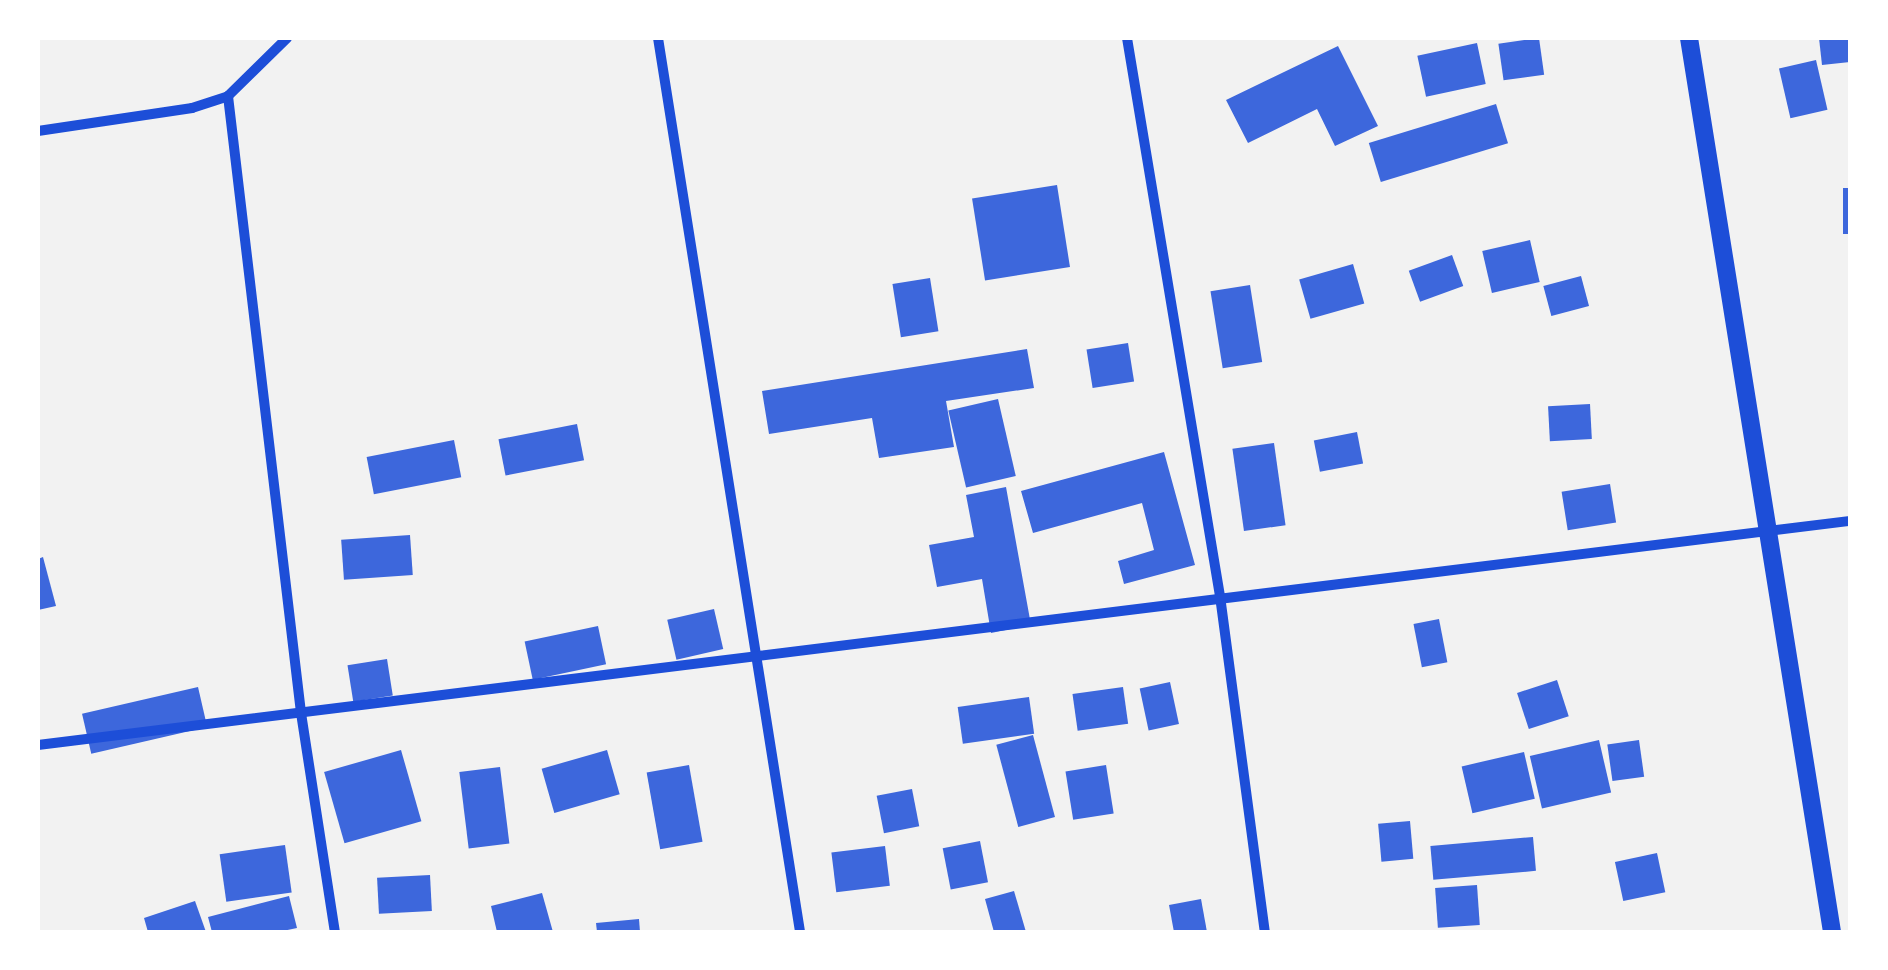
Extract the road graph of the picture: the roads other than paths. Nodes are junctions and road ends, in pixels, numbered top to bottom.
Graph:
1 (287, 38) edge
2 (658, 38) edge
3 (1126, 38) edge
4 (1688, 38) edge
5 (228, 96) junction
6 (38, 131) edge
7 (1850, 521) edge
8 (1766, 532) junction
9 (1220, 596) junction
10 (758, 658) junction
11 (302, 713) junction
12 (38, 745) edge
13 (335, 932) edge
14 (800, 932) edge
15 (1265, 932) edge
16 (1832, 932) edge

1 - 5 street
2 - 10 street
3 - 9 street
4 - 8 street
5 - 6 street
5 - 11 street
7 - 8 street
8 - 9 street
8 - 16 street
9 - 10 street
9 - 15 street
10 - 11 street
10 - 14 street
11 - 12 street
11 - 13 street

